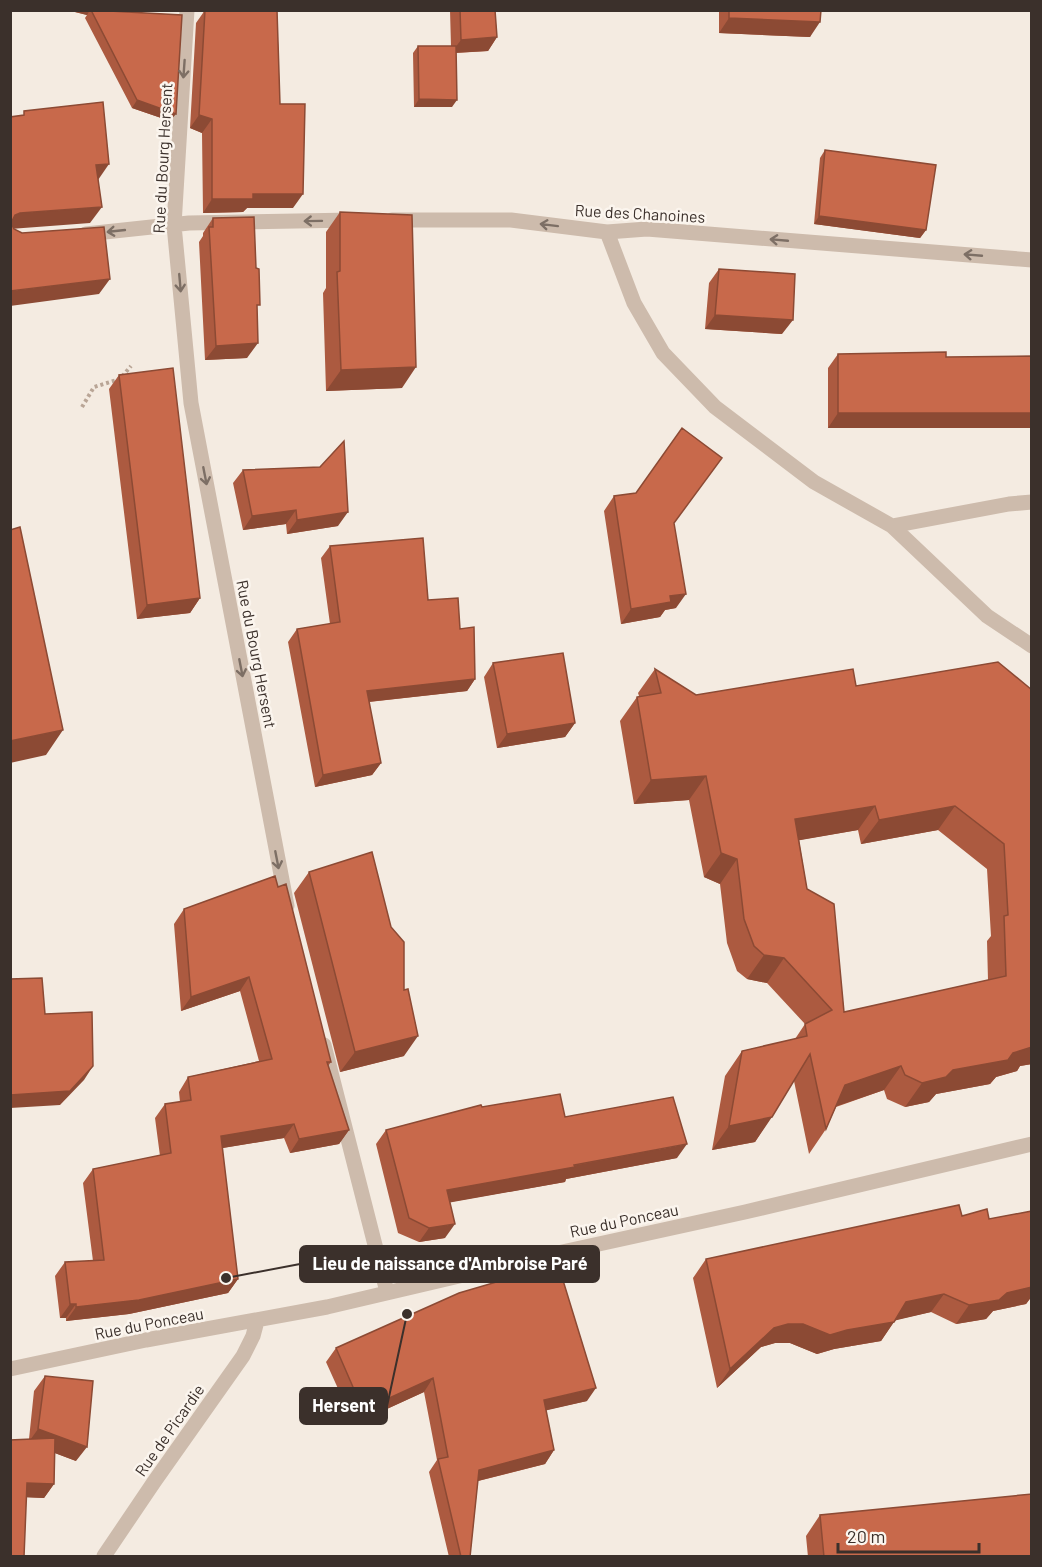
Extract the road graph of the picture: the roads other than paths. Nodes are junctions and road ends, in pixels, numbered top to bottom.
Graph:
1 (187, 10) edge
2 (174, 225) junction
3 (607, 232) junction
4 (69, 235) edge
5 (1032, 260) edge
6 (1032, 502) edge
7 (892, 526) junction
8 (1032, 646) edge
9 (291, 919) edge
10 (321, 1035) edge
11 (1032, 1144) edge
12 (387, 1292) junction
13 (257, 1321) junction
14 (10, 1369) edge
15 (104, 1557) edge

1 -> 2 street, Rue du Bourg Hersent
3 -> 2 street, Rue des Chanoines
2 -> 4 street, Rue des Chanoines
2 -> 9 street, Rue du Bourg Hersent
5 -> 3 street, Rue des Chanoines
3 - 7 street
6 - 7 street
7 - 8 street
10 - 12 street
11 - 12 street, Rue du Ponceau
12 - 13 street, Rue du Ponceau
13 - 14 street, Rue du Ponceau
13 - 15 street, Rue de Picardie

